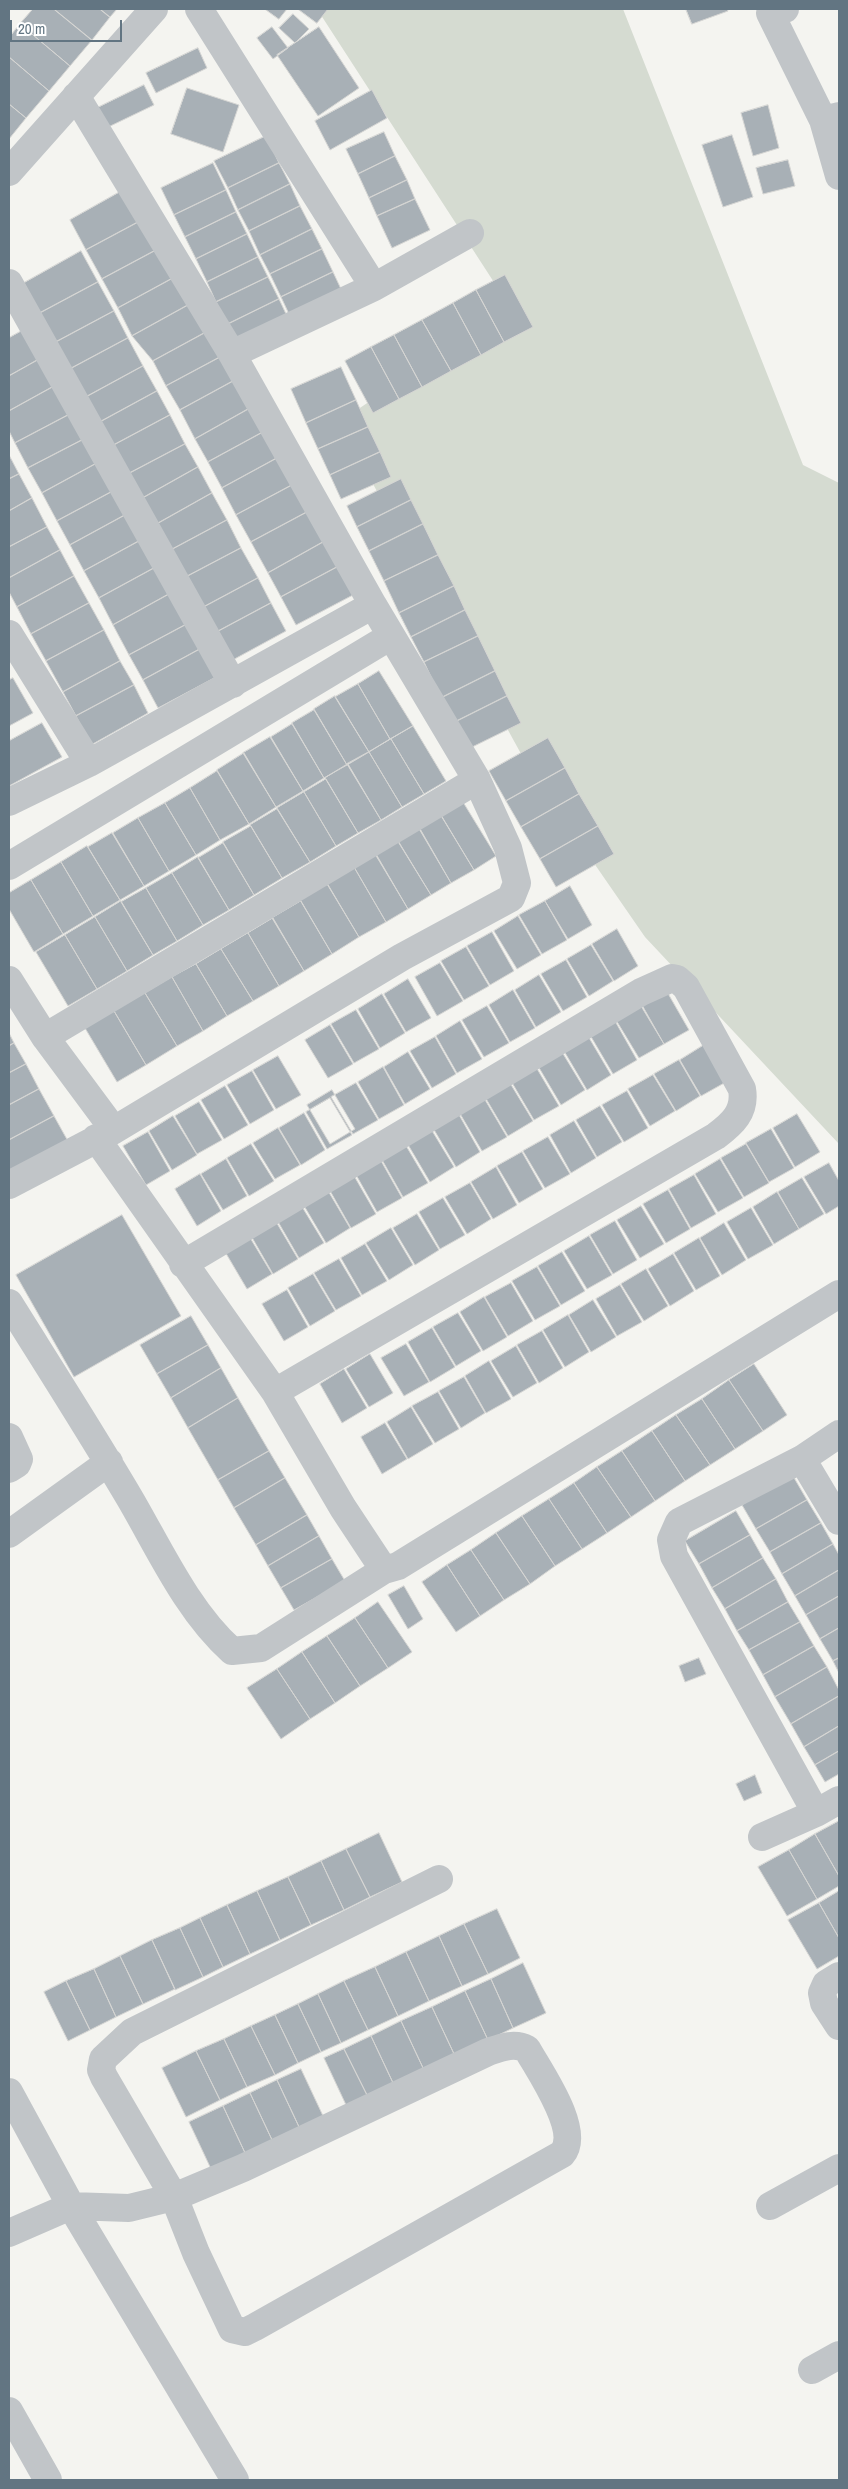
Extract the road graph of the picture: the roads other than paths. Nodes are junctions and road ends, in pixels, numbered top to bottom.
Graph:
1 (154, 9) edge
2 (199, 9) edge
3 (774, 10) edge
4 (76, 96) junction
5 (831, 118) edge
6 (9, 172) edge
7 (839, 176) edge
8 (470, 234) dead end
9 (9, 282) edge
10 (374, 287) junction
11 (232, 354) junction
12 (373, 605) junction
13 (9, 634) edge
14 (391, 636) junction
15 (233, 684) junction
16 (89, 763) junction
17 (476, 780) junction
18 (9, 802) edge
19 (9, 866) edge
20 (9, 980) edge
21 (45, 1037) junction
22 (105, 1134) junction
23 (9, 1186) edge
24 (183, 1264) junction
25 (839, 1294) edge
26 (9, 1303) edge
27 (275, 1392) junction
28 (839, 1434) edge
29 (9, 1437) edge
30 (802, 1459) junction
31 (108, 1462) junction
32 (9, 1470) edge
33 (839, 1521) edge
34 (9, 1534) edge
35 (384, 1570) junction
36 (839, 1800) edge
37 (816, 1813) junction
38 (762, 1837) dead end
39 (439, 1879) dead end
40 (839, 1976) edge
41 (839, 2026) edge
42 (9, 2092) edge
43 (839, 2168) edge
44 (174, 2197) junction
45 (71, 2206) junction
46 (770, 2206) dead end
47 (9, 2233) edge
48 (839, 2355) edge
49 (812, 2370) dead end
50 (9, 2411) edge
51 (48, 2480) edge
52 (235, 2480) edge

1 - 4 street
2 - 10 street
3 - 5 street
4 - 6 street
4 - 11 street
5 - 7 street
8 - 10 street
9 - 15 street
10 - 11 street
11 - 12 street
12 - 14 street
12 - 15 street
13 - 16 street
14 - 17 street
14 - 19 street
15 - 16 street
16 - 18 street
17 - 21 street
17 - 22 street
20 - 21 street
21 - 22 street
22 - 23 street
22 - 24 street
24 - 27 street
24 - 27 street
25 - 35 street
26 - 31 street
27 - 35 street
28 - 30 street
29 - 32 street
30 - 33 street
30 - 37 street
31 - 34 street
31 - 35 street
36 - 37 street
37 - 38 street
39 - 44 street
40 - 41 street
42 - 45 street
43 - 46 street
44 - 44 street
44 - 45 street
45 - 47 street
45 - 52 street
48 - 49 street
50 - 51 street

